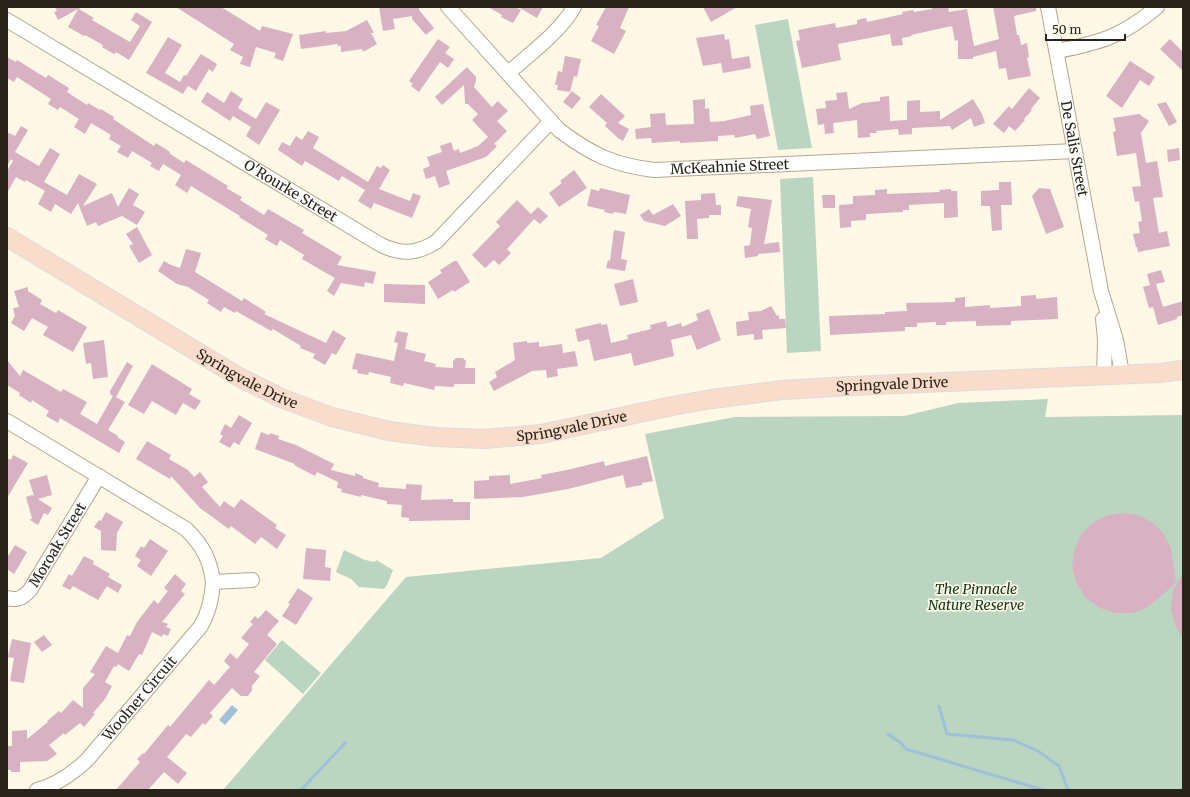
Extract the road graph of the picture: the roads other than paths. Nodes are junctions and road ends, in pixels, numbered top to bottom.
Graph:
1 (448, 7) edge
2 (574, 7) edge
3 (1048, 7) edge
4 (1157, 7) edge
5 (7, 20) edge
6 (1057, 51) junction
7 (508, 73) junction
8 (551, 122) junction
9 (1075, 151) junction
10 (7, 237) edge
11 (1101, 291) junction
12 (1183, 370) edge
13 (1122, 374) junction
14 (1104, 375) junction
15 (7, 421) edge
16 (98, 476) junction
17 (252, 580) dead end
18 (213, 582) junction
19 (7, 598) edge
20 (37, 790) edge

1 - 7 street, McKeahnie Street
2 - 7 street
3 - 6 street, De Salis Street
4 - 6 street
5 - 8 street, O'Rourke Street
6 - 9 street, De Salis Street
7 - 8 street, McKeahnie Street
8 - 9 street, McKeahnie Street
9 - 11 street, De Salis Street
10 - 14 main road, Springvale Drive
11 - 13 street, De Salis Street
11 - 14 street, De Salis Street
12 - 13 main road, Springvale Drive
13 - 14 main road, Springvale Drive
15 - 16 street, Woolner Circuit
16 - 18 street, Woolner Circuit
16 - 19 street, Moroak Street
17 - 18 street
18 - 20 street, Woolner Circuit

